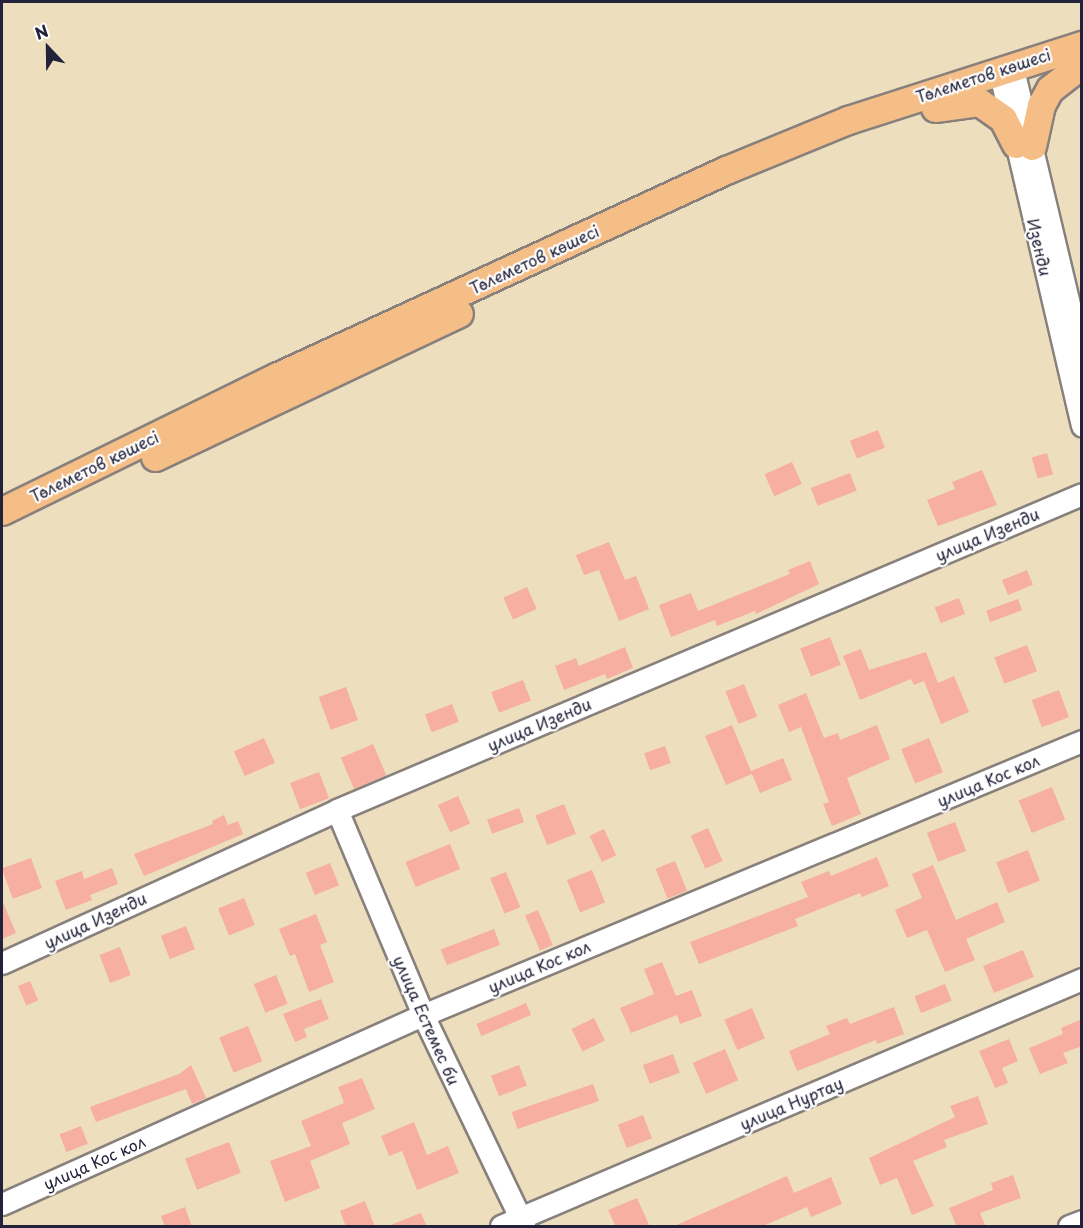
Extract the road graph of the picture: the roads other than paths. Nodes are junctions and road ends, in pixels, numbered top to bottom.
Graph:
1 (1082, 45) edge
2 (1082, 64) edge
3 (1008, 75) junction
4 (935, 108) junction
5 (1024, 145) junction
6 (1082, 358) edge
7 (1082, 425) edge
8 (1082, 494) edge
9 (2, 511) edge
10 (2, 529) edge
11 (1082, 741) edge
12 (337, 810) junction
13 (2, 963) edge
14 (1082, 979) edge
15 (423, 1014) junction
16 (2, 1204) edge
17 (1082, 1221) edge
18 (522, 1222) edge
19 (501, 1227) edge
20 (1070, 1227) edge

1 - 3 main road, Төлеметов көшесі
2 - 3 main road, Төлеметов көшесі
2 - 5 main road
3 - 4 main road, Төлеметов көшесі
3 - 5 street, Изенди
3 - 9 main road, Төлеметов көшесі
4 - 5 main road
4 - 10 main road, Төлеметов көшесі
5 - 6 street, Изенди
5 - 7 street, Изенди
8 - 12 street, улица Изенди
11 - 15 street, улица Кос кол
12 - 13 street, улица Изенди
12 - 15 street, улица Естемес би
14 - 18 street, улица Нуртау
15 - 16 street, улица Кос кол
15 - 18 street, улица Естемес би
17 - 20 street
18 - 19 street, улица Нуртау

